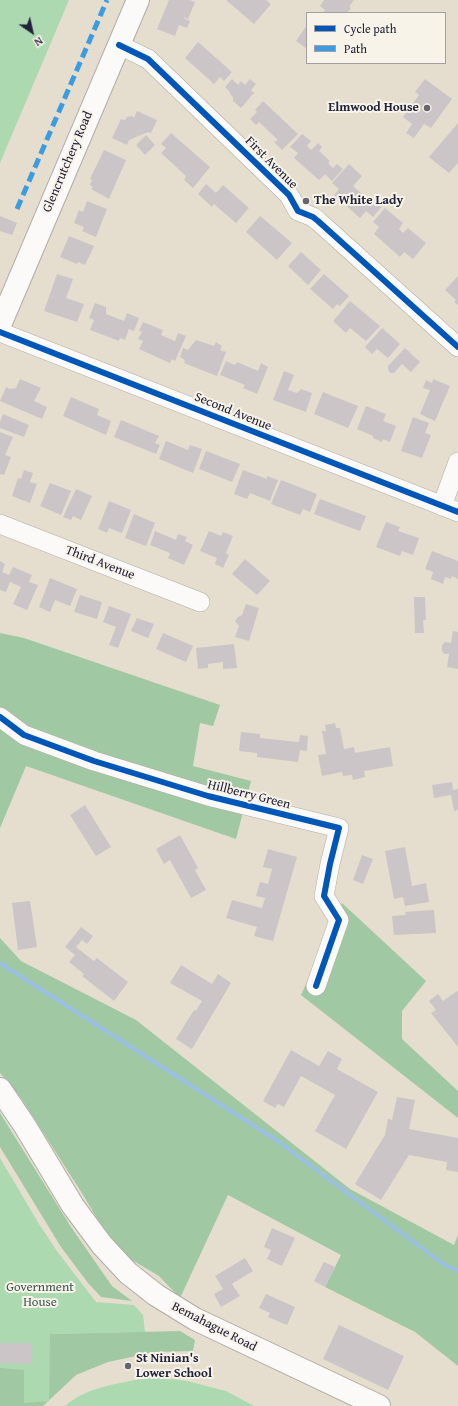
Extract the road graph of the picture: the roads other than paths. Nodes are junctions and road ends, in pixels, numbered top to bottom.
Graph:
1 (138, 0) edge
2 (119, 45) junction
3 (0, 325) edge
4 (0, 332) edge
5 (458, 347) edge
6 (458, 462) edge
7 (450, 509) edge
8 (0, 524) edge
9 (200, 602) dead end
10 (0, 717) edge
11 (316, 986) dead end
12 (0, 1089) edge
13 (379, 1406) edge

1 - 2 highway, Glencrutchery Road
2 - 3 highway, Glencrutchery Road
2 - 5 street, First Avenue
4 - 7 street, Second Avenue
6 - 7 street
8 - 9 street, Third Avenue
10 - 11 street, Hillberry Green
12 - 13 highway, Bemahague Road

